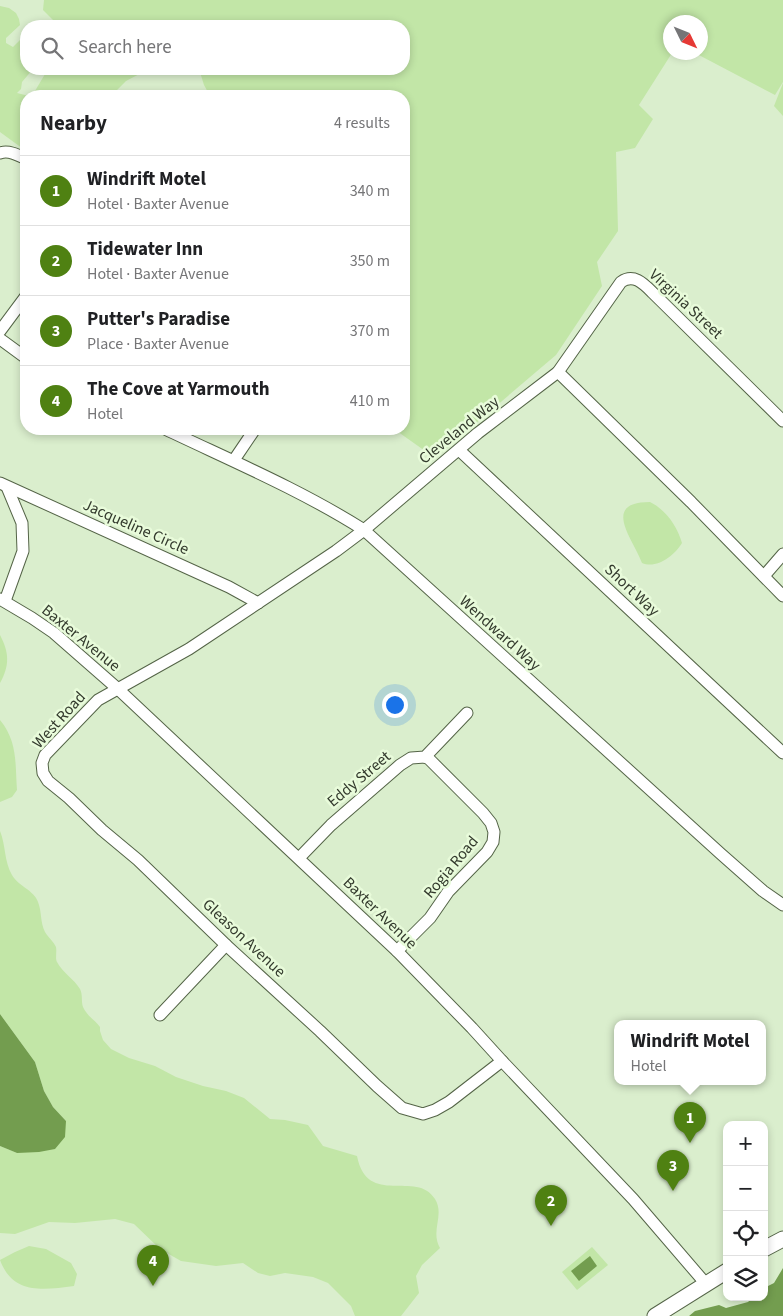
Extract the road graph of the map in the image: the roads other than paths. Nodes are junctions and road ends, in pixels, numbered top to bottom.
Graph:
1 (0, 153) edge
2 (20, 156) edge
3 (20, 304) edge
4 (0, 331) edge
5 (0, 339) edge
6 (20, 354) edge
7 (558, 372) junction
8 (783, 421) edge
9 (178, 435) edge
10 (250, 435) edge
11 (459, 450) junction
12 (234, 460) junction
13 (4, 485) edge
14 (364, 530) junction
15 (783, 554) edge
16 (764, 576) junction
17 (783, 596) edge
18 (3, 600) edge
19 (258, 603) junction
20 (118, 689) junction
21 (467, 713) dead end
22 (783, 753) edge
23 (425, 756) junction
24 (48, 781) joint
25 (299, 858) junction
26 (783, 905) edge
27 (226, 945) junction
28 (397, 951) junction
29 (160, 1015) dead end
30 (502, 1061) junction
31 (783, 1239) edge
32 (768, 1247) edge
33 (723, 1273) edge
34 (706, 1284) junction
35 (655, 1316) edge

1 - 2 street
3 - 4 street
5 - 6 street
7 - 8 street, Virginia Street
7 - 11 street, Cleveland Way
7 - 16 street
9 - 12 street, Wendward Way
10 - 12 street
11 - 14 street, Cleveland Way
11 - 22 street, Short Way
12 - 14 street, Wendward Way
13 - 18 street
13 - 19 street, Jacqueline Circle
14 - 19 street, Cleveland Way
14 - 26 street, Wendward Way
15 - 16 street
16 - 17 street
18 - 20 street, Baxter Avenue
19 - 20 street, Cleveland Way
20 - 24 street, West Road
20 - 25 street, Baxter Avenue
21 - 23 street, Eddy Street
23 - 25 street, Eddy Street
23 - 28 street, Rogia Road
24 - 27 street, Gleason Avenue
25 - 28 street, Baxter Avenue
27 - 29 street
27 - 30 street, Gleason Avenue
28 - 30 street, Baxter Avenue
30 - 34 street, Baxter Avenue
31 - 32 main road
33 - 34 main road
34 - 35 main road

